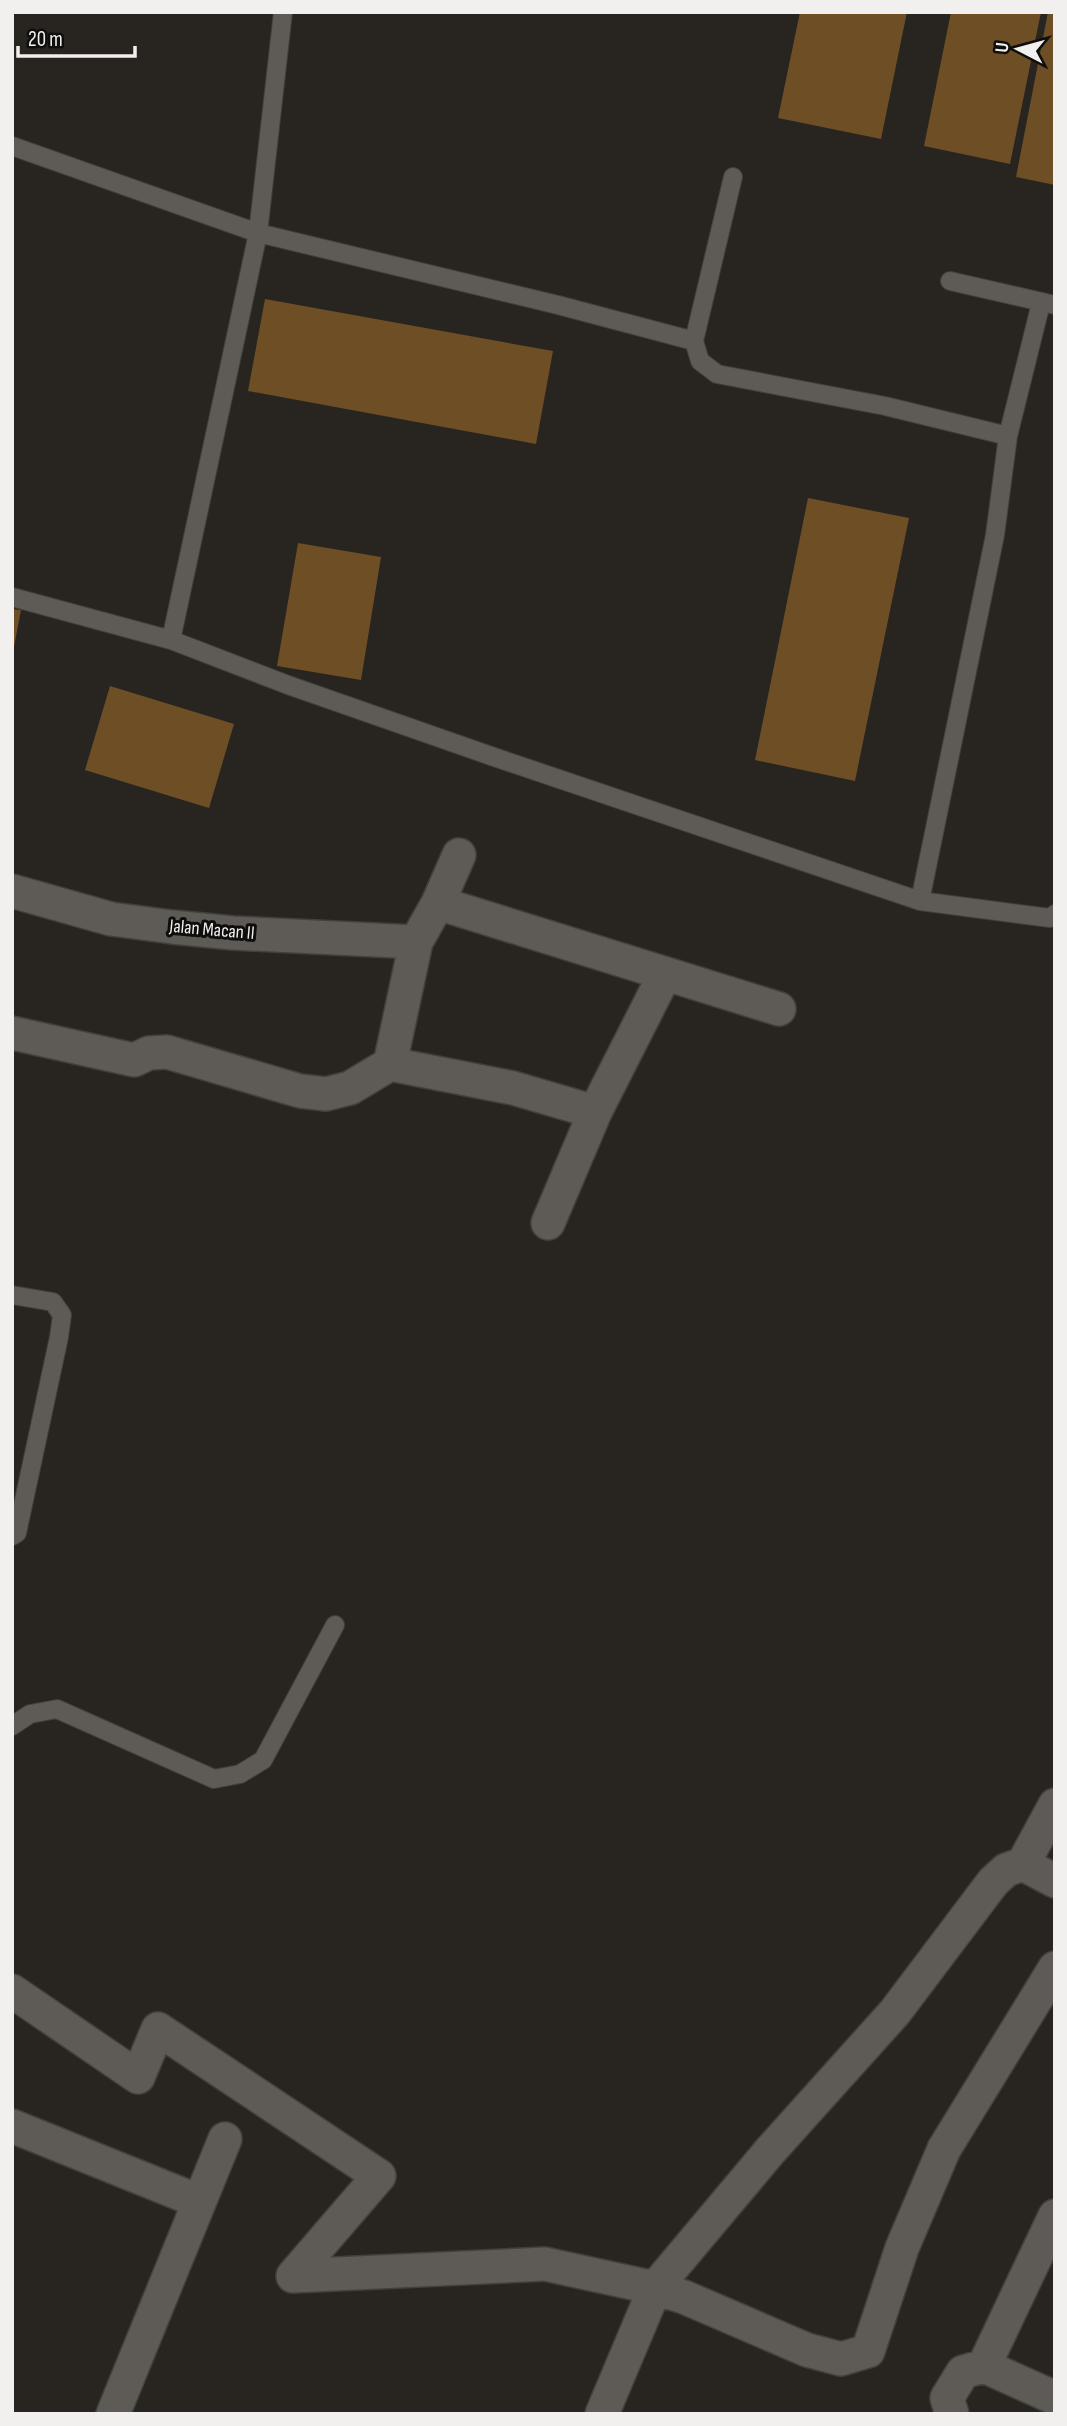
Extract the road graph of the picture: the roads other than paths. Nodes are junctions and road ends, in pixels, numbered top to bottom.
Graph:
1 (283, 12) edge
2 (12, 146) edge
3 (733, 177) dead end
4 (258, 233) junction
5 (950, 281) dead end
6 (1048, 304) edge
7 (694, 341) junction
8 (1008, 436) junction
9 (12, 597) edge
10 (171, 640) junction
11 (459, 855) dead end
12 (12, 891) edge
13 (920, 901) junction
14 (438, 903) junction
15 (1055, 914) edge
16 (416, 942) junction
17 (665, 974) junction
18 (779, 1009) dead end
19 (12, 1033) edge
20 (390, 1064) junction
21 (595, 1112) junction
22 (548, 1223) dead end
23 (12, 1295) edge
24 (12, 1536) edge
25 (335, 1625) dead end
26 (12, 1726) edge
27 (1055, 1805) edge
28 (1023, 1864) junction
29 (1055, 1881) edge
30 (1055, 1968) edge
31 (12, 1991) edge
32 (12, 2126) edge
33 (225, 2139) dead end
34 (198, 2201) junction
35 (1055, 2216) edge
36 (655, 2288) junction
37 (984, 2366) junction
38 (1055, 2398) edge
39 (113, 2414) edge
40 (602, 2414) edge
41 (952, 2414) edge

1 - 4 lane
2 - 4 lane
3 - 7 lane
4 - 7 lane
4 - 10 lane
5 - 6 lane
6 - 8 lane
7 - 8 lane
8 - 13 lane
9 - 10 lane
10 - 13 lane
11 - 14 street
12 - 16 street, Jalan Macan II
13 - 15 lane
14 - 16 street
14 - 17 street
16 - 20 street
17 - 18 street
17 - 21 street
19 - 20 street
20 - 21 street
21 - 22 street
23 - 24 lane
25 - 26 lane
27 - 28 street
28 - 29 street
28 - 36 street
30 - 36 street
31 - 36 street
32 - 34 street
33 - 34 street
34 - 39 street
35 - 37 street
36 - 40 street
37 - 38 street
37 - 41 street

